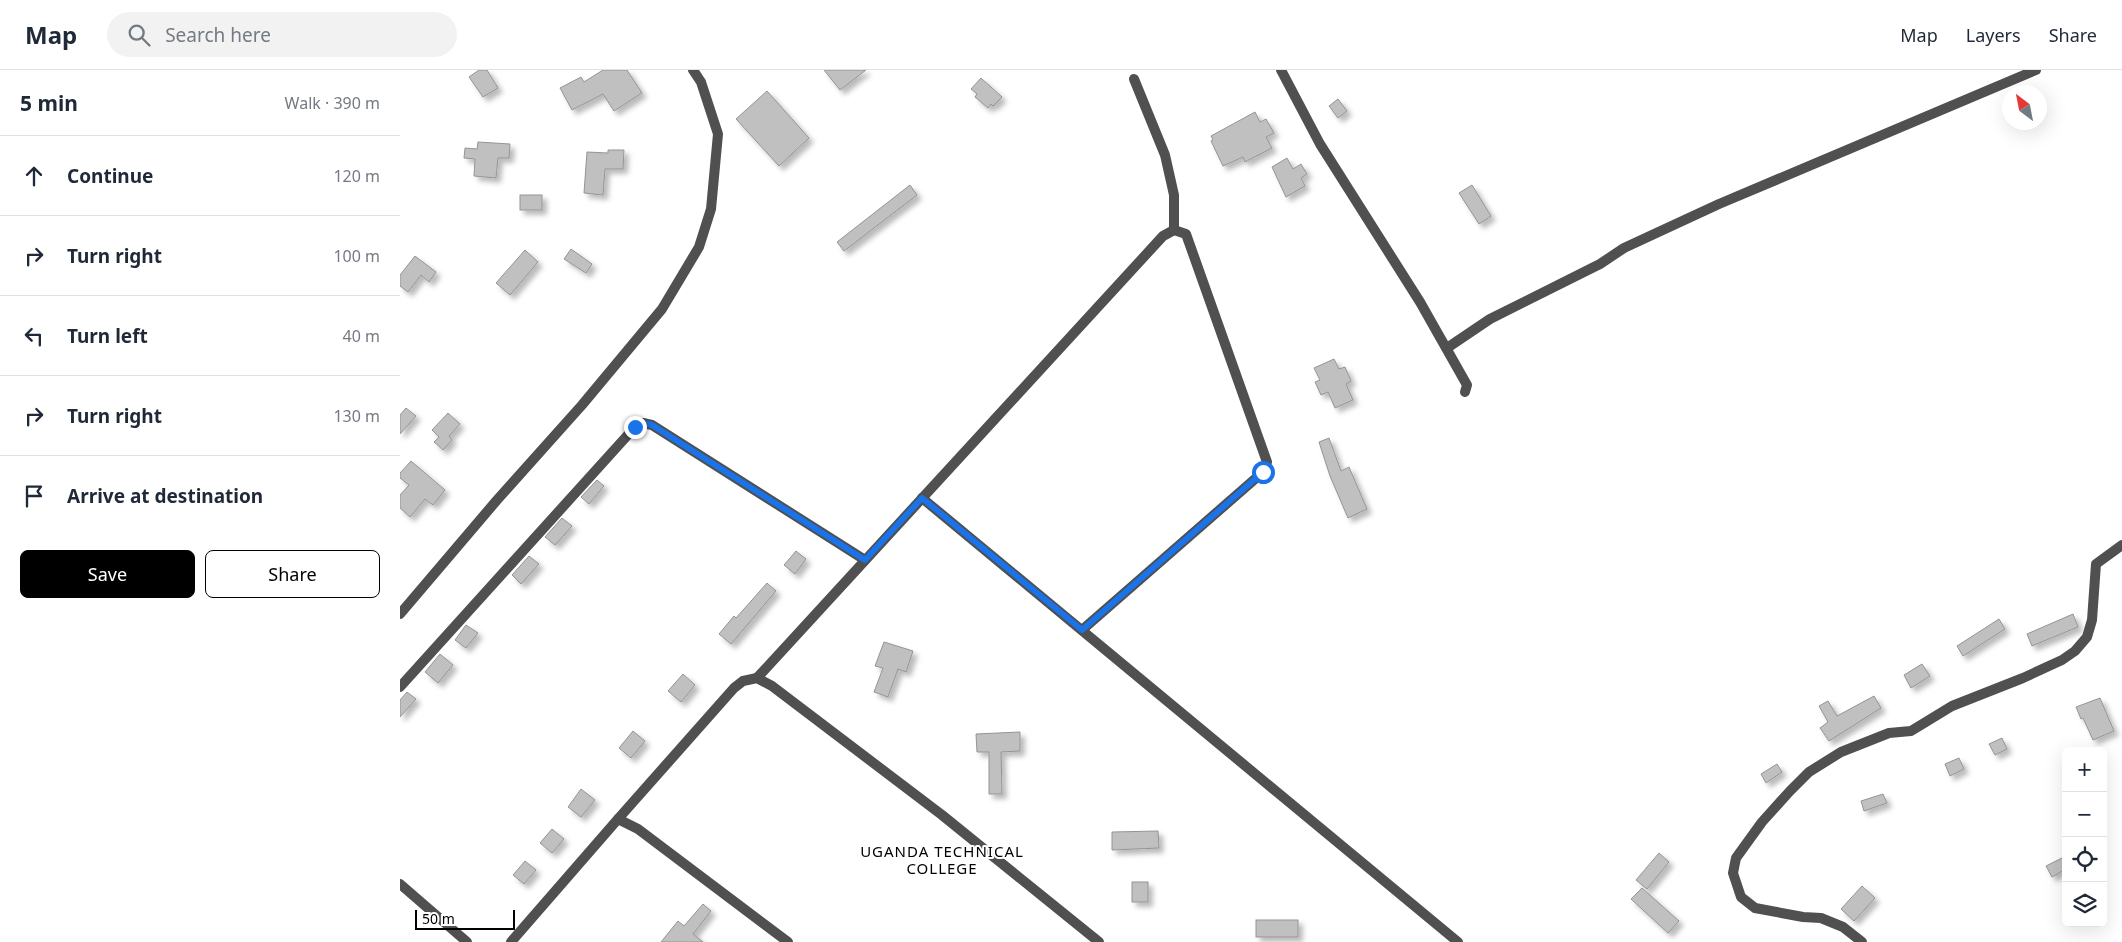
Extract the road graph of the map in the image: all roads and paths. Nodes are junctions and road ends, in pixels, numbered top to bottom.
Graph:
1 (693, 70) edge
2 (1281, 70) edge
3 (2036, 70) edge
4 (1134, 79) dead end
5 (1174, 230) junction
6 (1447, 348) junction
7 (1465, 392) dead end
8 (922, 498) junction
9 (2122, 545) edge
10 (865, 560) junction
11 (400, 614) edge
12 (1082, 630) junction
13 (756, 678) junction
14 (400, 686) edge
15 (618, 819) junction
16 (400, 884) edge
17 (467, 942) edge
18 (511, 942) edge
19 (788, 942) edge
20 (1099, 942) edge
21 (1458, 942) edge
22 (1862, 942) edge

1 - 11 street
2 - 6 street
3 - 6 street
4 - 5 street
5 - 8 street
5 - 12 street
6 - 7 street
8 - 10 street
8 - 12 street
9 - 22 street
10 - 13 street
10 - 14 street
12 - 21 street
13 - 15 street
13 - 20 street
15 - 18 street
15 - 19 street
16 - 17 street

